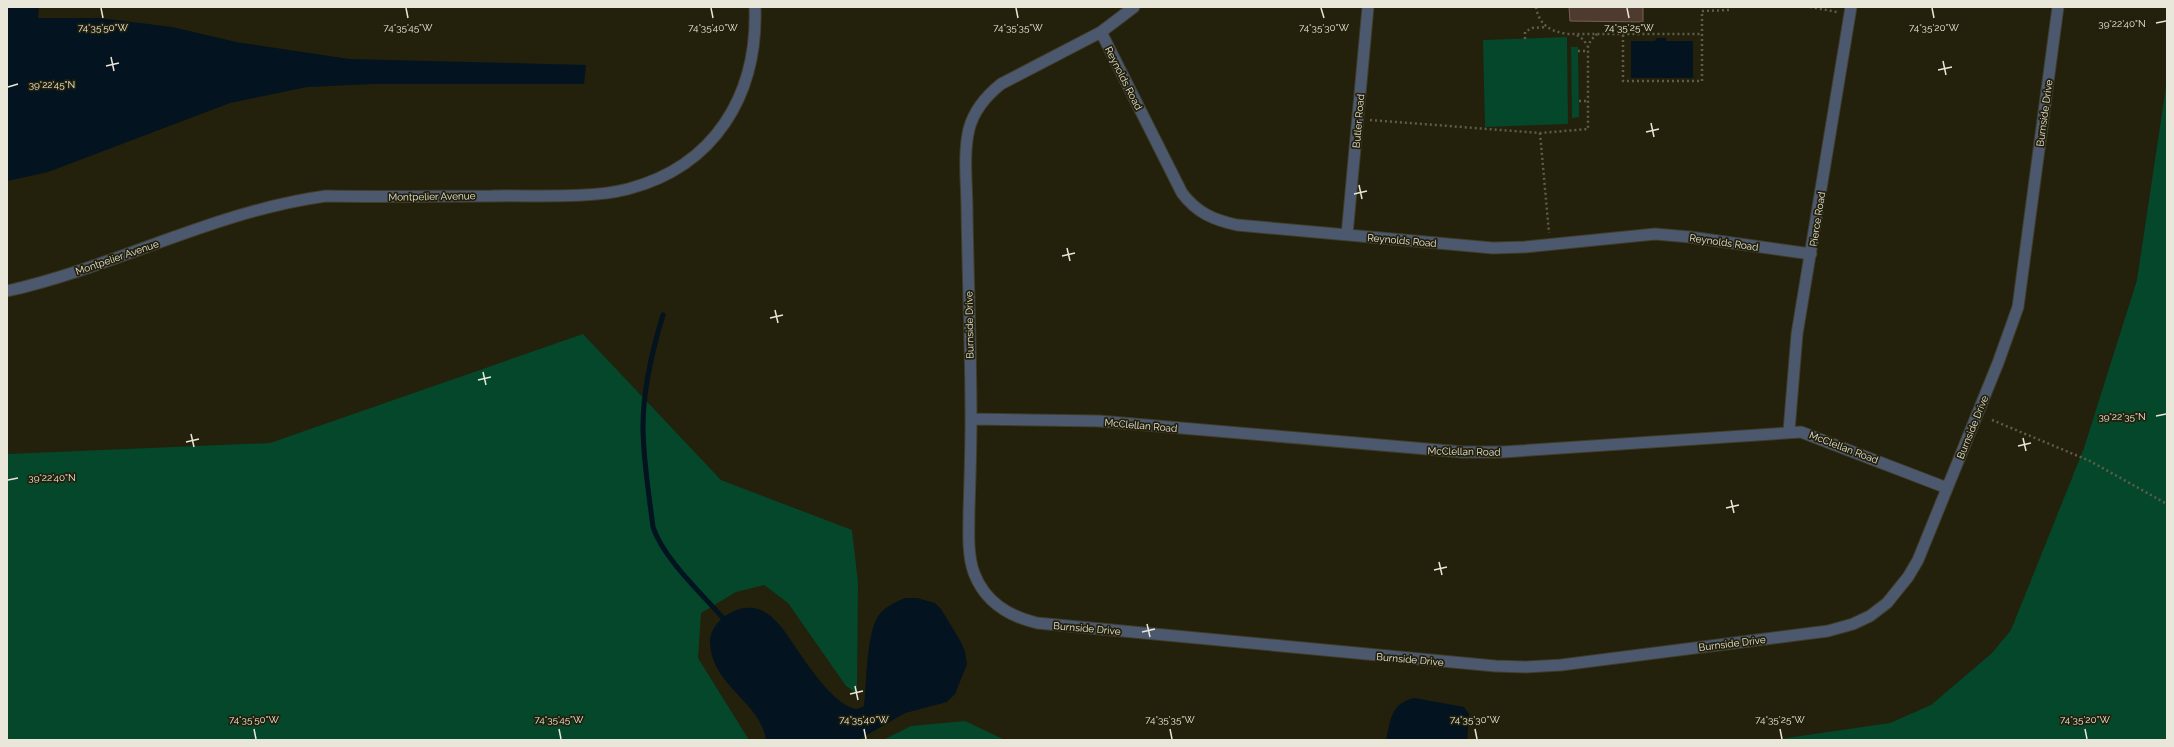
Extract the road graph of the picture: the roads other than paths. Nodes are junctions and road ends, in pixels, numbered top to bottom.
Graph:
1 (755, 7) edge
2 (1134, 7) edge
3 (1368, 7) edge
4 (2058, 7) edge
5 (1850, 11) edge
6 (1101, 32) junction
7 (1347, 235) junction
8 (1811, 254) junction
9 (7, 291) edge
10 (971, 419) junction
11 (1790, 431) junction
12 (1947, 488) junction

1 - 9 street, Montpelier Avenue
2 - 6 street, Burnside Drive
3 - 7 street, Butler Road
4 - 12 street, Burnside Drive
5 - 8 street, Pierce Road
6 - 7 street, Reynolds Road
6 - 10 street, Burnside Drive
7 - 8 street, Reynolds Road
8 - 11 street, Pierce Road
10 - 11 street, McClellan Road
10 - 12 street, Burnside Drive
11 - 12 street, McClellan Road

